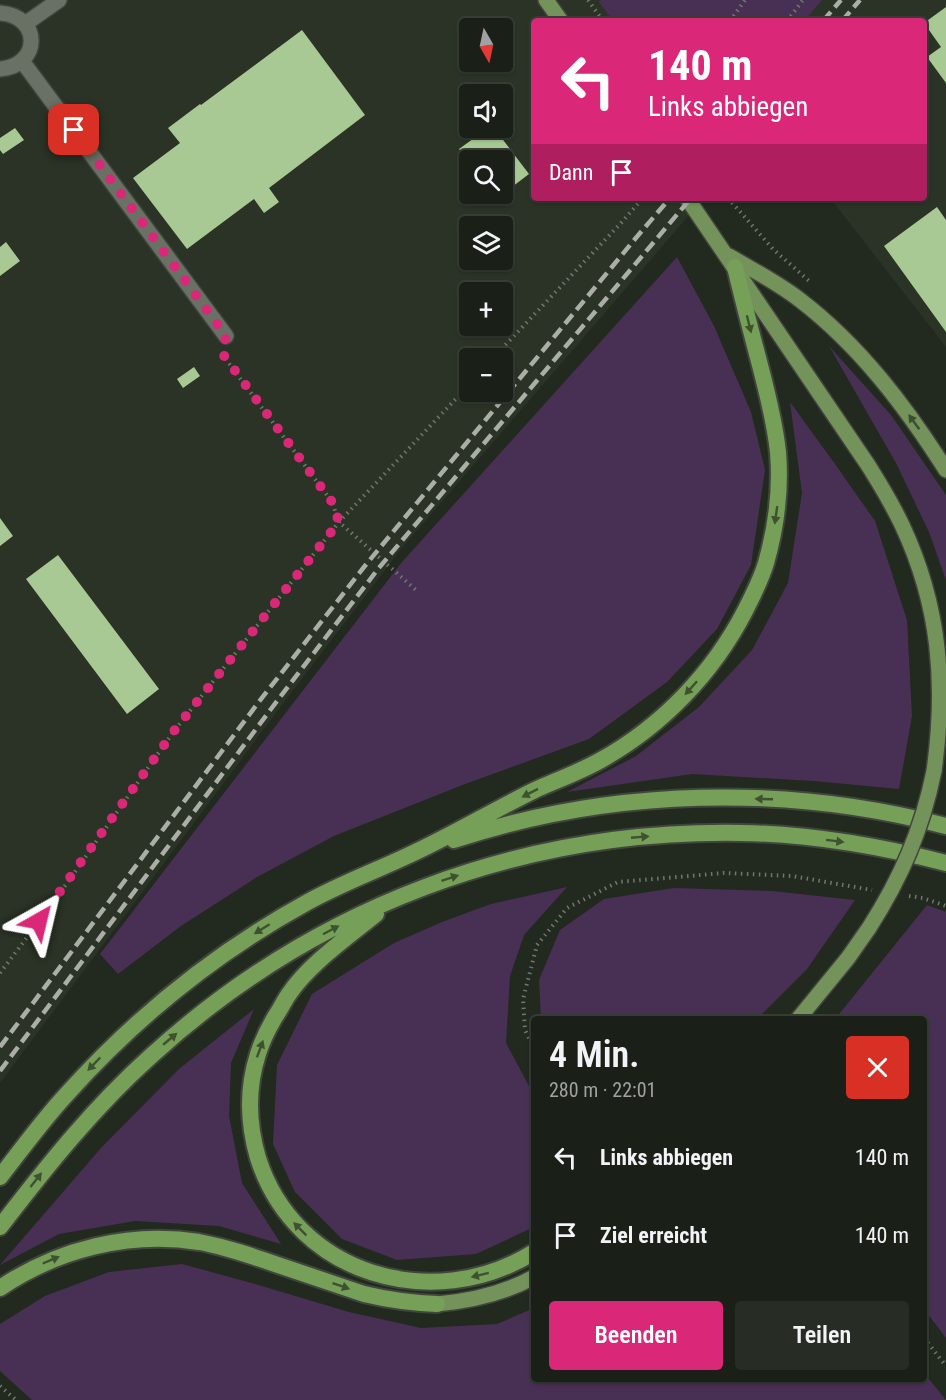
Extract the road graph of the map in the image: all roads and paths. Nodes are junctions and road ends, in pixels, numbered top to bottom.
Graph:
1 (59, 0) edge
2 (546, 0) edge
3 (588, 0) edge
4 (745, 0) edge
5 (803, 0) edge
6 (0, 13) edge
7 (559, 18) edge
8 (601, 18) edge
9 (732, 18) edge
10 (789, 18) edge
11 (26, 24) junction
12 (22, 61) junction
13 (0, 69) edge
14 (640, 201) edge
15 (689, 201) edge
16 (730, 261) junction
17 (226, 336) joint
18 (502, 348) edge
19 (459, 396) edge
20 (946, 470) edge
21 (339, 522) junction
22 (416, 590) dead end
23 (946, 826) edge
24 (408, 856) junction
25 (946, 863) edge
26 (879, 891) dead end
27 (901, 895) dead end
28 (395, 898) junction
29 (946, 906) edge
30 (0, 973) edge
31 (826, 983) junction
32 (790, 1016) edge
33 (801, 1016) edge
34 (531, 1042) edge
35 (0, 1177) edge
36 (0, 1227) edge
37 (531, 1254) edge
38 (531, 1278) edge
39 (0, 1288) edge
40 (437, 1304) joint
41 (927, 1342) edge
42 (946, 1366) edge
43 (0, 1386) edge
44 (16, 1400) edge

1 - 11 street
2 - 7 main road
3 - 8 path
4 - 9 path
5 - 10 path
6 - 11 street
11 - 12 street
12 - 13 street
12 - 17 street
14 - 18 path
15 - 16 main road
20 -> 16 main road
16 -> 24 highway
16 - 31 main road, bridge
17 - 21 path
19 - 21 path
21 - 22 path
21 - 30 path
23 -> 24 highway
24 -> 35 highway
28 -> 25 highway
26 - 34 path
27 - 29 path
36 -> 28 highway
37 -> 28 highway
31 - 32 main road
31 - 33 main road
38 - 40 main road
39 -> 40 highway
41 - 42 path
43 - 44 path

